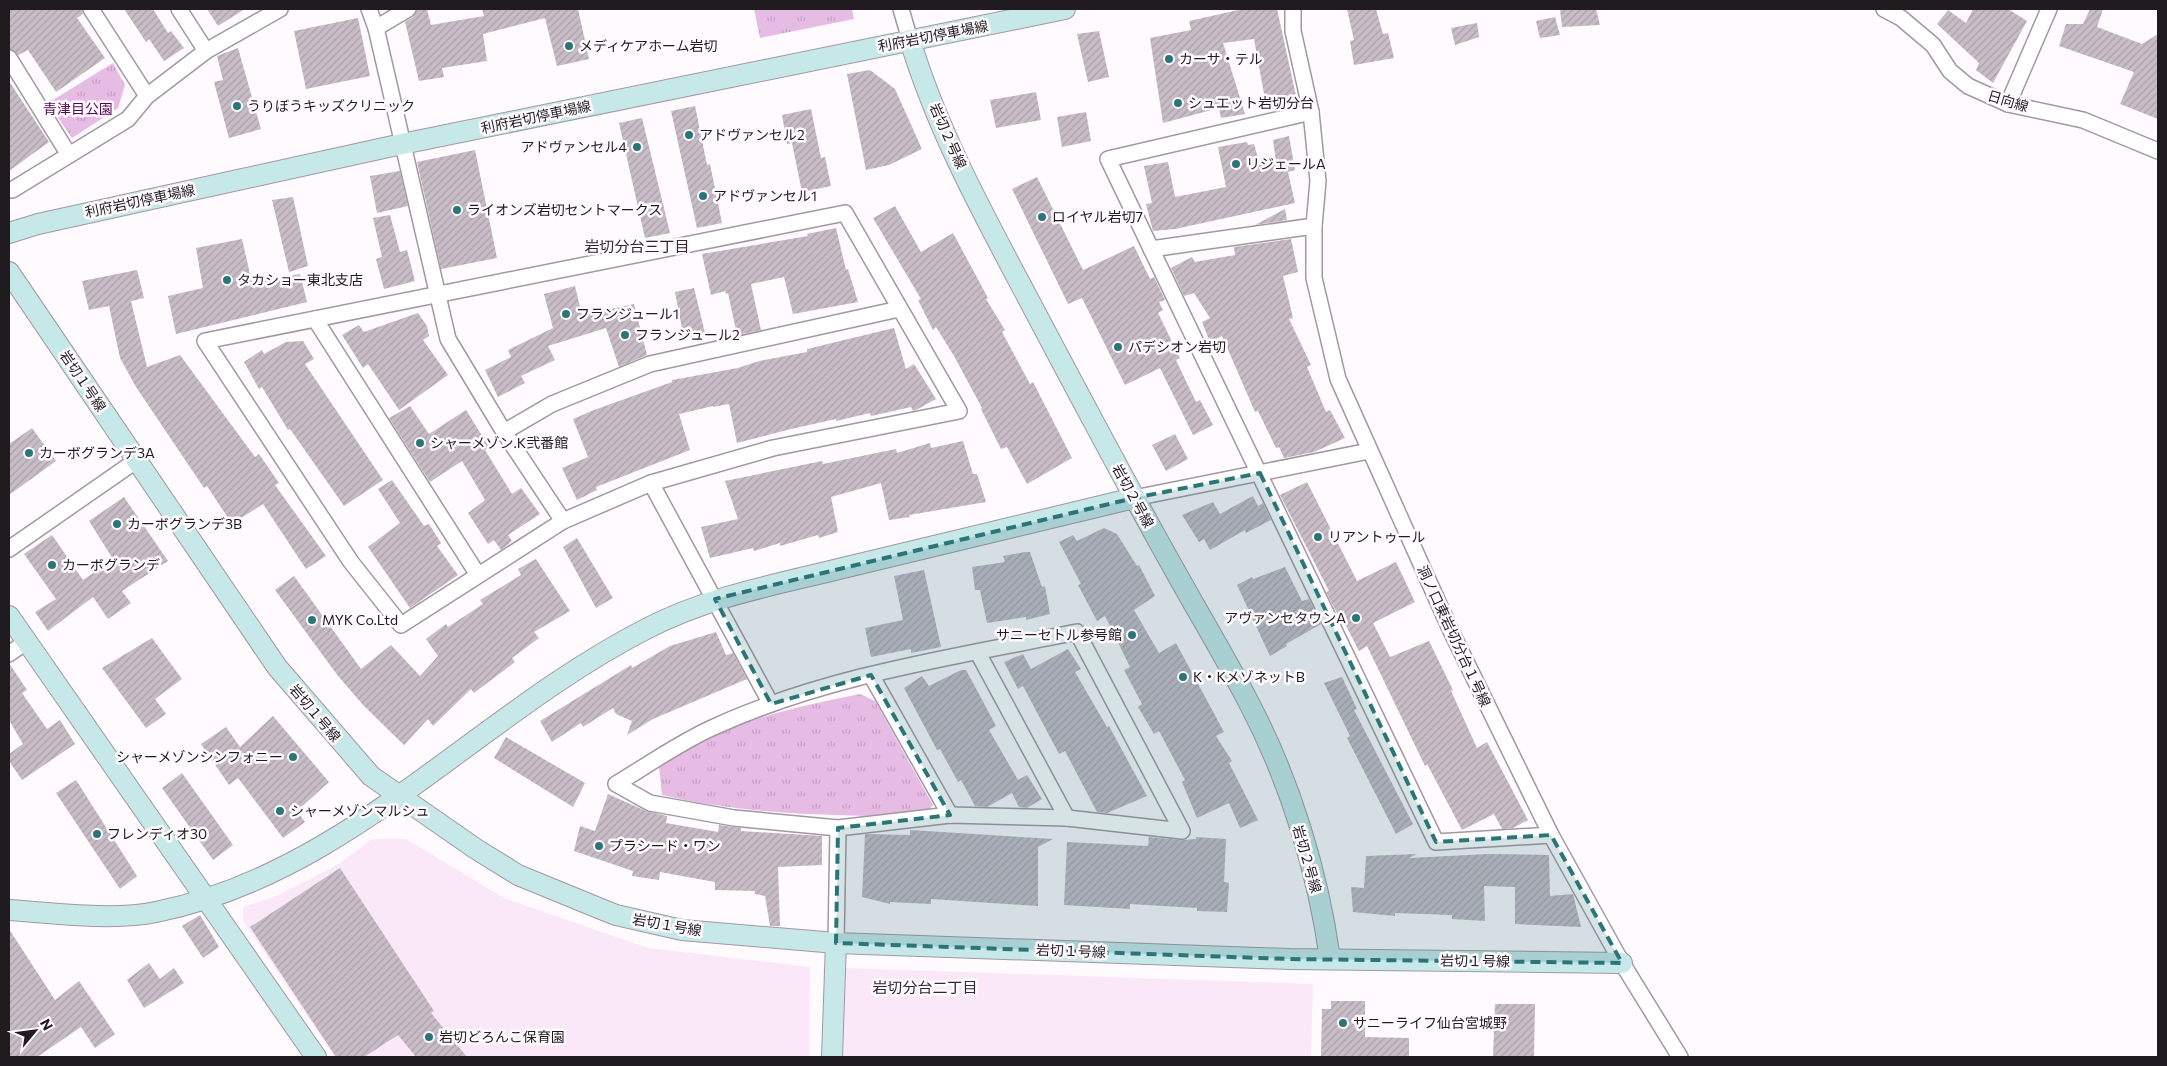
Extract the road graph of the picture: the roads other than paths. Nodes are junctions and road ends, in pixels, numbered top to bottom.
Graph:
1 (91, 9) edge
2 (179, 9) edge
3 (280, 9) edge
4 (369, 9) edge
5 (408, 9) edge
6 (901, 9) edge
7 (1065, 9) edge
8 (1293, 9) edge
9 (1884, 9) edge
10 (2049, 9) edge
11 (376, 28) junction
12 (910, 40) junction
13 (206, 51) junction
14 (9, 58) edge
15 (147, 96) junction
16 (2008, 104) junction
17 (1311, 112) junction
18 (402, 144) junction
19 (2158, 152) edge
20 (69, 155) junction
21 (12, 190) dead end
22 (1314, 226) junction
23 (9, 233) edge
24 (1151, 249) junction
25 (9, 272) edge
26 (437, 295) junction
27 (899, 309) junction
28 (315, 319) junction
29 (504, 432) junction
30 (1369, 452) junction
31 (138, 460) junction
32 (1260, 473) junction
33 (651, 483) junction
34 (1134, 498) junction
35 (563, 521) junction
36 (9, 549) edge
37 (478, 575) junction
38 (715, 599) junction
39 (9, 616) edge
40 (27, 641) junction
41 (978, 653) junction
42 (9, 654) edge
43 (871, 675) junction
44 (771, 704) junction
45 (399, 796) junction
46 (950, 815) junction
47 (1067, 818) junction
48 (838, 828) junction
49 (1551, 835) junction
50 (206, 898) junction
51 (9, 910) edge
52 (836, 943) junction
53 (1330, 959) junction
54 (1622, 963) junction
55 (316, 1057) edge
56 (832, 1057) edge
57 (1680, 1057) edge

1 - 15 street
2 - 13 street
3 - 13 street
4 - 11 street
5 - 11 street
6 - 12 street
7 - 12 street, 利府岩切停車場線
8 - 17 street, 洞ノ口東岩切分台１号線
9 - 16 street, 日向線
10 - 16 street
11 - 18 street
12 - 18 street, 利府岩切停車場線
12 - 34 street, 岩切２号線
13 - 15 street
14 - 20 street
15 - 20 street
16 - 19 street, 日向線
17 - 22 street, 洞ノ口東岩切分台１号線
17 - 24 street
18 - 23 street, 利府岩切停車場線
18 - 26 street
20 - 21 street
22 - 24 street
22 - 30 street, 洞ノ口東岩切分台１号線
24 - 32 street
25 - 31 street, 岩切１号線
26 - 27 street
26 - 28 street
26 - 29 street
27 - 29 street
27 - 33 street
28 - 37 street
28 - 37 street
29 - 35 street
30 - 32 street
30 - 49 street, 洞ノ口東岩切分台１号線
31 - 36 street
31 - 45 street, 岩切１号線
32 - 34 street
32 - 49 street
33 - 35 street
33 - 38 street
34 - 38 street
34 - 53 street, 岩切２号線
35 - 37 street
38 - 44 street
38 - 45 street
39 - 40 street
40 - 42 street
40 - 50 street
41 - 43 street
41 - 47 street
41 - 47 street
43 - 44 street
43 - 46 street
44 - 48 street
45 - 50 street
45 - 52 street, 岩切１号線
46 - 47 street
46 - 48 street
48 - 52 street
49 - 54 street, 洞ノ口東岩切分台１号線
50 - 51 street
50 - 55 street
52 - 53 street, 岩切１号線
52 - 56 street
53 - 54 street, 岩切１号線
54 - 57 street, 洞ノ口東岩切分台１号線

